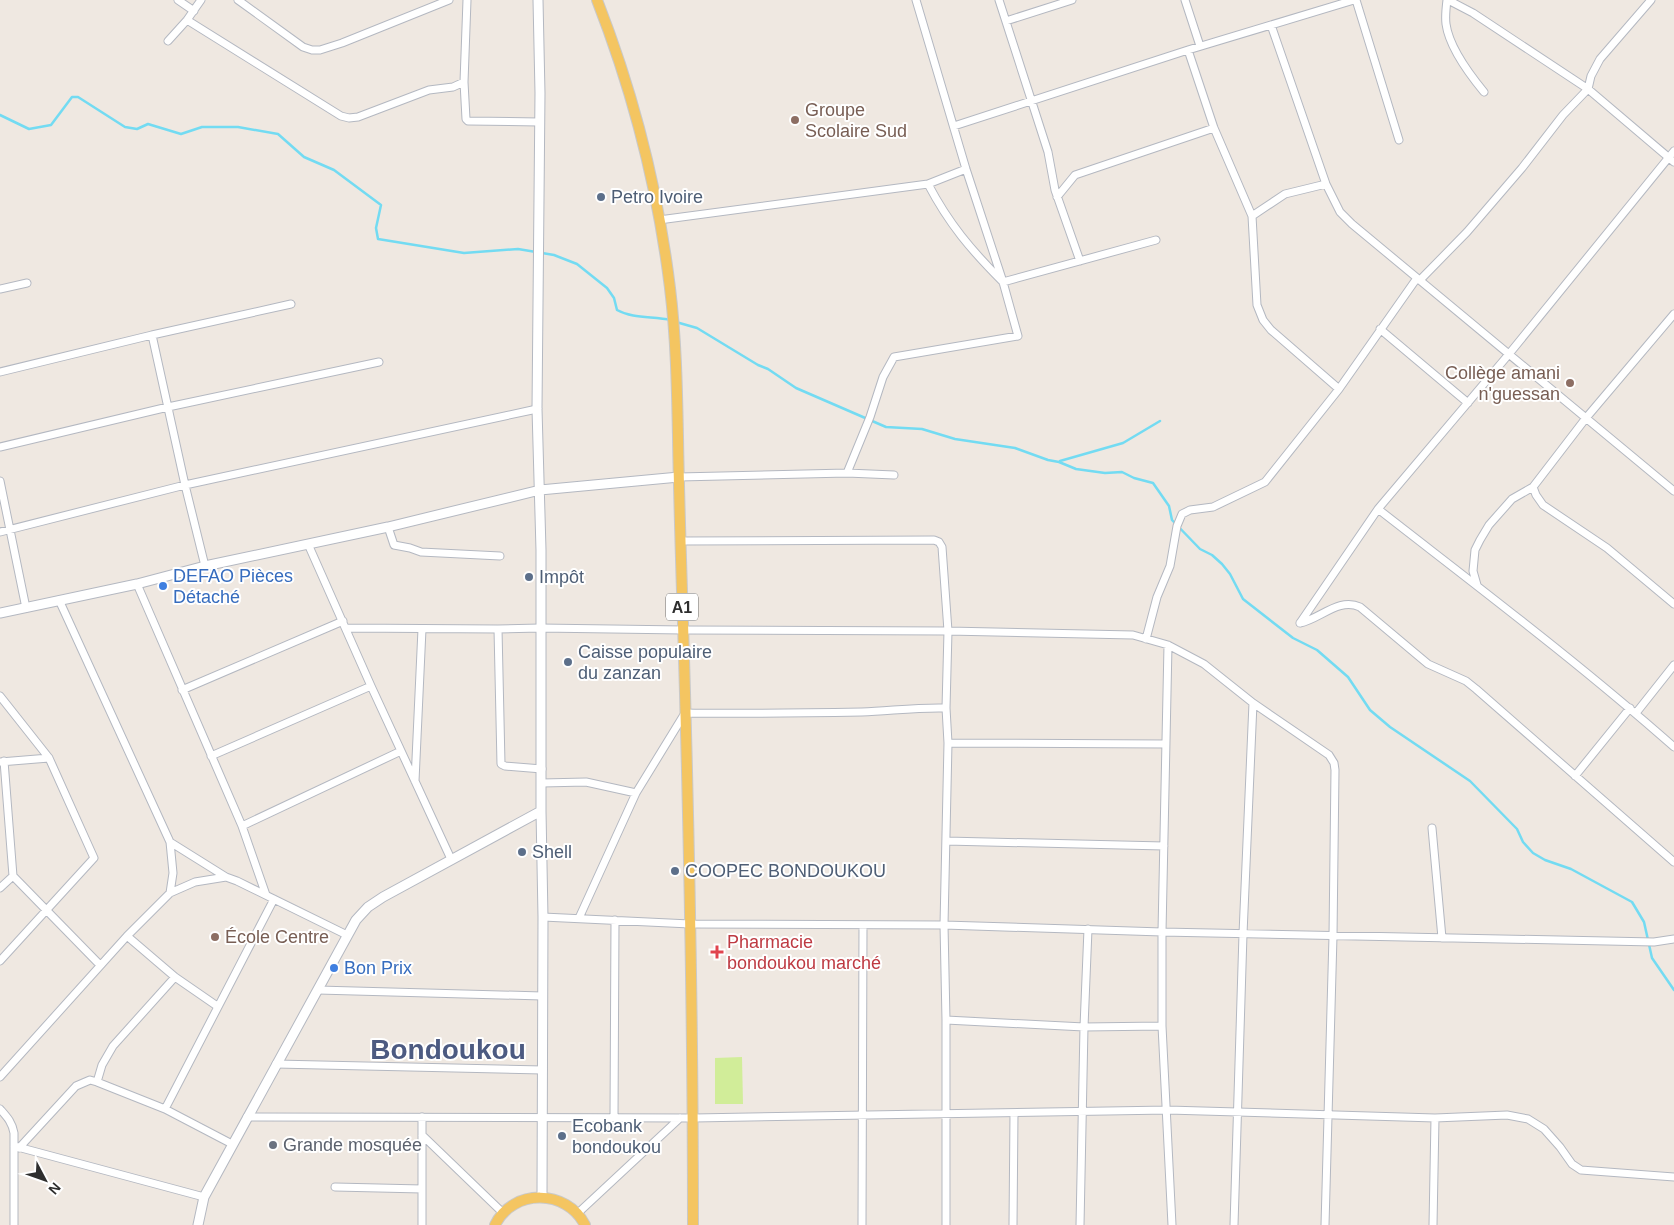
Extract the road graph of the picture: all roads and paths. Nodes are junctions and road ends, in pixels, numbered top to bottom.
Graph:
1 (178, 0) edge
2 (201, 0) edge
3 (238, 0) edge
4 (450, 0) edge
5 (467, 0) edge
6 (538, 0) edge
7 (597, 0) edge
8 (916, 0) edge
9 (1000, 0) edge
10 (1072, 0) edge
11 (1185, 0) edge
12 (1447, 0) edge
13 (1651, 0) edge
14 (1351, 1) edge
15 (194, 11) junction
16 (187, 20) junction
17 (1006, 21) junction
18 (1271, 25) junction
19 (168, 41) dead end
20 (1200, 46) junction
21 (1188, 50) junction
22 (464, 82) junction
23 (1588, 89) junction
24 (1484, 92) dead end
25 (1031, 100) junction
26 (539, 122) junction
27 (954, 126) junction
28 (1214, 128) junction
29 (1399, 140) dead end
30 (1674, 151) edge
31 (1671, 160) edge
32 (966, 168) junction
33 (928, 184) junction
34 (1326, 184) junction
35 (1057, 197) junction
36 (1252, 216) junction
37 (659, 220) junction
38 (1156, 240) dead end
39 (1080, 261) junction
40 (1419, 279) junction
41 (1003, 282) junction
42 (27, 283) dead end
43 (0, 289) edge
44 (291, 304) dead end
45 (1674, 314) edge
46 (1667, 322) junction
47 (1674, 328) edge
48 (1380, 329) junction
49 (152, 335) junction
50 (1509, 354) junction
51 (378, 362) dead end
52 (0, 372) edge
53 (1339, 389) junction
54 (1468, 403) junction
55 (168, 407) junction
56 (537, 409) junction
57 (1586, 418) junction
58 (0, 447) edge
59 (846, 473) junction
60 (894, 475) dead end
61 (679, 476) junction
62 (0, 481) edge
63 (185, 485) junction
64 (1533, 487) junction
65 (540, 490) junction
66 (1674, 491) edge
67 (1378, 510) junction
68 (388, 527) junction
69 (10, 530) junction
70 (0, 532) edge
71 (680, 542) junction
72 (308, 544) junction
73 (500, 556) dead end
74 (205, 566) junction
75 (136, 584) junction
76 (1477, 586) junction
77 (59, 600) junction
78 (1674, 604) edge
79 (26, 608) junction
80 (0, 613) edge
81 (343, 620) junction
82 (346, 628) junction
83 (540, 628) junction
84 (422, 629) junction
85 (498, 629) junction
86 (683, 630) junction
87 (948, 631) junction
88 (1146, 639) junction
89 (1168, 645) junction
90 (1674, 665) edge
91 (371, 686) junction
92 (0, 690) edge
93 (182, 690) junction
94 (0, 696) edge
95 (1253, 703) junction
96 (946, 708) junction
97 (1633, 711) junction
98 (685, 713) junction
99 (948, 742) junction
100 (1166, 744) junction
101 (1674, 747) edge
102 (401, 751) junction
103 (211, 756) junction
104 (50, 758) junction
105 (2, 762) edge
106 (542, 769) junction
107 (1575, 776) junction
108 (415, 782) junction
109 (542, 783) junction
110 (636, 793) junction
111 (541, 811) junction
112 (242, 826) junction
113 (1432, 828) dead end
114 (946, 840) junction
115 (170, 842) junction
116 (1164, 846) junction
117 (451, 859) junction
118 (1674, 862) edge
119 (13, 876) junction
120 (226, 877) junction
121 (0, 888) edge
122 (170, 894) junction
123 (266, 895) junction
124 (274, 899) junction
125 (47, 910) junction
126 (543, 917) junction
127 (579, 918) junction
128 (615, 920) junction
129 (690, 924) junction
130 (863, 925) junction
131 (944, 925) junction
132 (1088, 929) junction
133 (1162, 932) junction
134 (1242, 934) junction
135 (347, 935) junction
136 (127, 936) junction
137 (1333, 936) junction
138 (1442, 938) junction
139 (1674, 939) edge
140 (0, 961) edge
141 (100, 965) junction
142 (175, 977) junction
143 (318, 990) junction
144 (542, 996) junction
145 (217, 1006) junction
146 (946, 1020) junction
147 (1162, 1026) junction
148 (1084, 1027) junction
149 (276, 1064) junction
150 (543, 1070) junction
151 (0, 1077) edge
152 (97, 1082) junction
153 (0, 1109) edge
154 (165, 1109) junction
155 (1168, 1110) junction
156 (1083, 1111) junction
157 (1014, 1113) junction
158 (1238, 1113) junction
159 (946, 1114) junction
160 (1327, 1114) junction
161 (863, 1116) junction
162 (247, 1117) junction
163 (422, 1117) junction
164 (542, 1117) junction
165 (614, 1118) junction
166 (680, 1118) junction
167 (694, 1118) junction
168 (1435, 1118) junction
169 (422, 1135) junction
170 (232, 1144) junction
171 (17, 1147) junction
172 (1674, 1177) edge
173 (335, 1187) dead end
174 (422, 1189) junction
175 (204, 1197) junction
176 (542, 1197) junction
177 (504, 1213) junction
178 (578, 1214) junction
179 (14, 1225) edge
180 (198, 1225) edge
181 (422, 1225) edge
182 (496, 1225) edge
183 (586, 1225) edge
184 (693, 1225) edge
185 (862, 1225) edge
186 (946, 1225) edge
187 (1012, 1225) edge
188 (1080, 1225) edge
189 (1172, 1225) edge
190 (1234, 1225) edge
191 (1325, 1225) edge
192 (1433, 1225) edge

1 - 15 street
2 - 15 street
3 - 4 street
5 - 22 street
6 - 26 street
7 - 37 main road, A1
8 - 27 street
9 - 17 street
10 - 17 street
11 - 20 street
12 - 23 street
12 - 24 street
13 - 23 street
14 - 18 street
14 - 29 street
15 - 16 street
16 - 19 street
16 - 22 street
17 - 25 street
18 - 20 street
18 - 34 street
20 - 21 street
21 - 25 street
21 - 28 street
22 - 26 street
23 - 31 street
23 - 40 street
25 - 27 street
25 - 35 street
26 - 56 street
27 - 32 street
28 - 35 street
28 - 36 street
30 - 31 street
31 - 50 street
32 - 33 street
32 - 41 street
33 - 37 street
33 - 41 street
34 - 36 street
34 - 40 street
35 - 39 street
36 - 53 street
37 - 61 main road, A1
38 - 39 street
39 - 41 street
40 - 48 street
40 - 50 street
41 - 59 street
42 - 43 street
44 - 49 street
45 - 46 street
46 - 47 street
46 - 57 street
48 - 53 street
48 - 54 street
49 - 52 street
49 - 55 street
50 - 54 street
50 - 57 street
51 - 55 street
53 - 88 street
54 - 67 street
55 - 58 street
55 - 63 street
56 - 63 street
56 - 65 street
57 - 64 street
57 - 66 street
59 - 60 street
59 - 61 street
61 - 65 street
61 - 71 main road, A1
62 - 69 street
63 - 69 street
63 - 74 street
64 - 76 street
64 - 78 street
65 - 68 street
65 - 83 street
67 - 76 street
67 - 107 street
68 - 72 street
68 - 73 street
69 - 70 street
69 - 79 street
71 - 86 main road, A1
71 - 87 street
72 - 74 street
72 - 81 street
74 - 75 street
75 - 77 street
75 - 93 street
76 - 97 street
77 - 79 street
77 - 115 street
79 - 80 street
81 - 82 street
81 - 93 street
82 - 84 street
82 - 91 street
83 - 85 street
83 - 86 street
83 - 106 street
84 - 85 street
84 - 108 street
85 - 106 street
86 - 87 street
86 - 98 main road, A1
87 - 88 street
87 - 96 street
88 - 89 street
89 - 95 street
89 - 100 street
90 - 97 street
91 - 102 street
91 - 103 street
92 - 94 street
93 - 103 street
94 - 104 street
95 - 134 street
95 - 137 street
96 - 98 street
96 - 99 street
97 - 101 street
97 - 107 street
98 - 110 street
98 - 129 main road, A1
99 - 100 street
99 - 114 street
100 - 116 street
102 - 108 street
102 - 112 street
103 - 112 street
104 - 105 street
104 - 125 street
105 - 119 street
106 - 109 street
107 - 118 street
108 - 117 street
109 - 110 street
109 - 111 street
110 - 127 street
111 - 117 street
111 - 126 street
112 - 123 street
113 - 138 street
114 - 116 street
114 - 131 street
115 - 120 street
115 - 122 street
116 - 133 street
117 - 135 street
119 - 121 street
119 - 125 street
120 - 122 street
120 - 123 street
122 - 136 street
123 - 124 street
124 - 135 street
124 - 145 street
125 - 140 street
125 - 141 street
126 - 127 street
126 - 144 street
127 - 128 street
128 - 129 street
128 - 165 street
129 - 130 street
129 - 167 main road, A1
130 - 131 street
130 - 161 street
131 - 132 street
131 - 146 street
132 - 133 street
132 - 148 street
133 - 134 street
133 - 147 street
134 - 137 street
134 - 158 street
135 - 143 street
136 - 141 street
136 - 142 street
137 - 138 street
137 - 160 street
138 - 139 street
141 - 151 street
142 - 145 street
142 - 152 street
143 - 144 street
143 - 149 street
144 - 150 street
145 - 154 street
146 - 148 street
146 - 159 street
147 - 148 street
147 - 155 street
148 - 156 street
149 - 150 street
149 - 162 street
150 - 164 street
152 - 154 street
152 - 171 street
153 - 171 street
154 - 170 street
155 - 156 street
155 - 158 street
155 - 189 street
156 - 157 street
156 - 188 street
157 - 159 street
157 - 187 street
158 - 160 street
158 - 190 street
159 - 161 street
159 - 186 street
160 - 168 street
160 - 191 street
161 - 167 street
161 - 185 street
162 - 163 street
162 - 170 street
163 - 164 street
163 - 169 street
164 - 165 street
164 - 176 street
165 - 166 street
166 - 167 street
166 - 178 street
167 - 184 main road, A1
168 - 172 street
168 - 192 street
169 - 174 street
169 - 177 street
170 - 175 street
171 - 175 street
171 - 179 street
173 - 174 street
174 - 181 street
175 - 180 street
176 - 177 main road
176 - 178 main road
177 - 182 main road
178 - 183 main road

